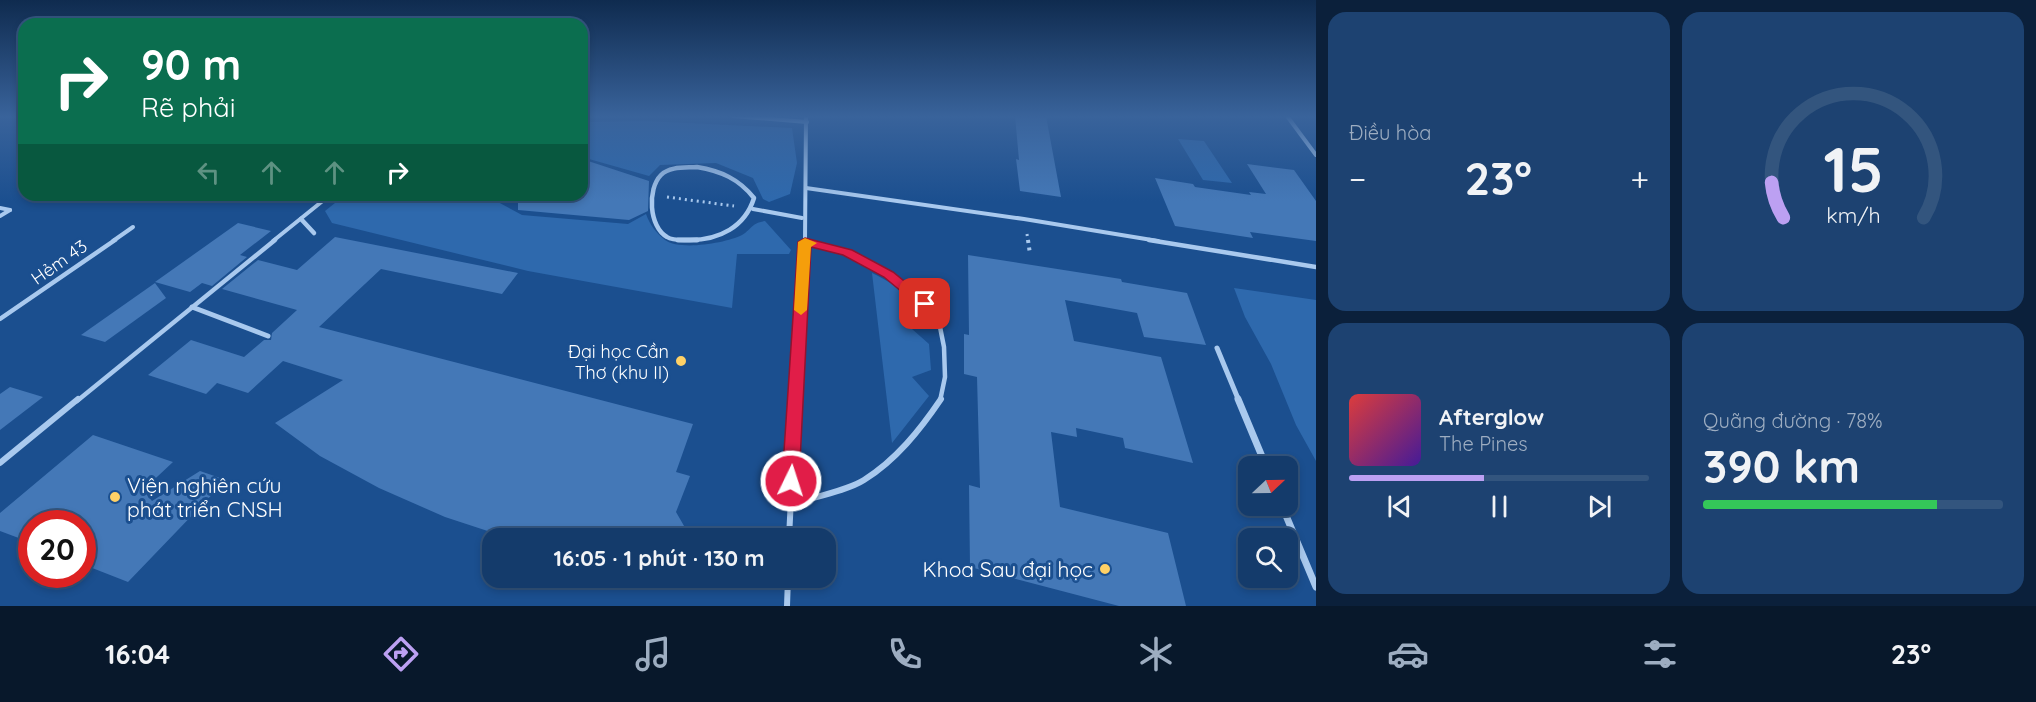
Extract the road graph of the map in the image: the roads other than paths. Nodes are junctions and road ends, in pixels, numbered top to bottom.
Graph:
1 (806, 144) edge
2 (806, 188) junction
3 (323, 201) edge
4 (0, 208) edge
5 (753, 209) junction
6 (0, 216) edge
7 (802, 218) junction
8 (302, 219) junction
9 (133, 227) dead end
10 (314, 233) dead end
11 (805, 242) junction
12 (1316, 267) edge
13 (192, 307) junction
14 (0, 319) edge
15 (268, 336) dead end
16 (1217, 348) dead end
17 (1262, 456) edge
18 (0, 463) edge
19 (789, 505) junction
20 (1286, 516) edge
21 (789, 528) edge
22 (1316, 587) edge
23 (788, 588) edge
24 (787, 606) edge

1 - 2 lane
2 - 7 lane
2 - 12 lane
3 - 8 lane
4 - 6 lane
5 - 5 street
5 - 7 lane
7 - 11 lane
8 - 10 street
8 - 13 lane
9 - 14 lane, Hẻm 43
11 - 19 lane
11 - 19 lane
13 - 15 street
13 - 18 lane
16 - 17 street
19 - 21 lane
20 - 22 street
23 - 24 lane

